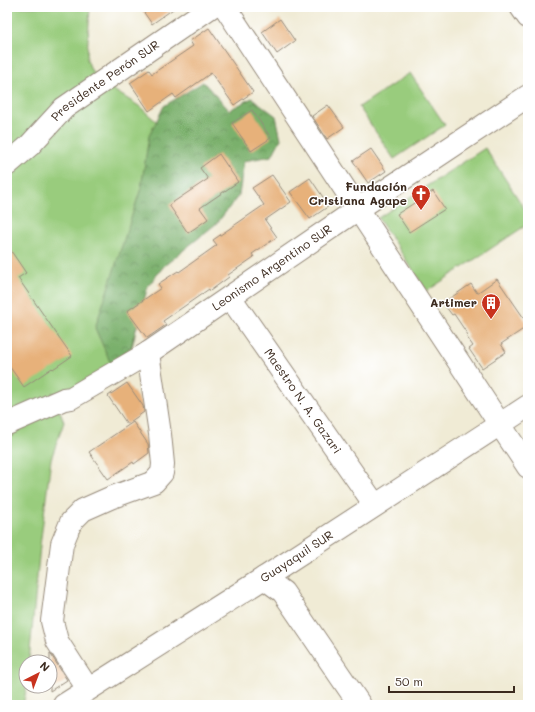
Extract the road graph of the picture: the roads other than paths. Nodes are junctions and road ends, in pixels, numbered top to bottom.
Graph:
1 (211, 7) edge
2 (225, 7) edge
3 (522, 7) edge
4 (528, 17) edge
5 (528, 96) edge
6 (7, 165) edge
7 (358, 209) junction
8 (230, 297) junction
9 (148, 353) junction
10 (528, 406) edge
11 (7, 424) edge
12 (500, 424) junction
13 (528, 467) edge
14 (375, 505) junction
15 (264, 578) junction
16 (85, 697) edge
17 (64, 705) edge
18 (360, 705) edge

1 - 6 street, Presidente Perón SUR
2 - 7 street
3 - 4 street
5 - 7 street, Leonismo Argentino SUR
7 - 8 street, Leonismo Argentino SUR
7 - 12 street
8 - 9 street, Leonismo Argentino SUR
8 - 14 street, Maestro N. A. Gazari
9 - 11 street, Leonismo Argentino SUR
9 - 16 street
10 - 12 street, Guayaquil SUR
12 - 13 street
12 - 14 street, Guayaquil SUR
14 - 15 street, Guayaquil SUR
15 - 16 street, Guayaquil SUR
15 - 18 street
16 - 17 street, Guayaquil SUR

